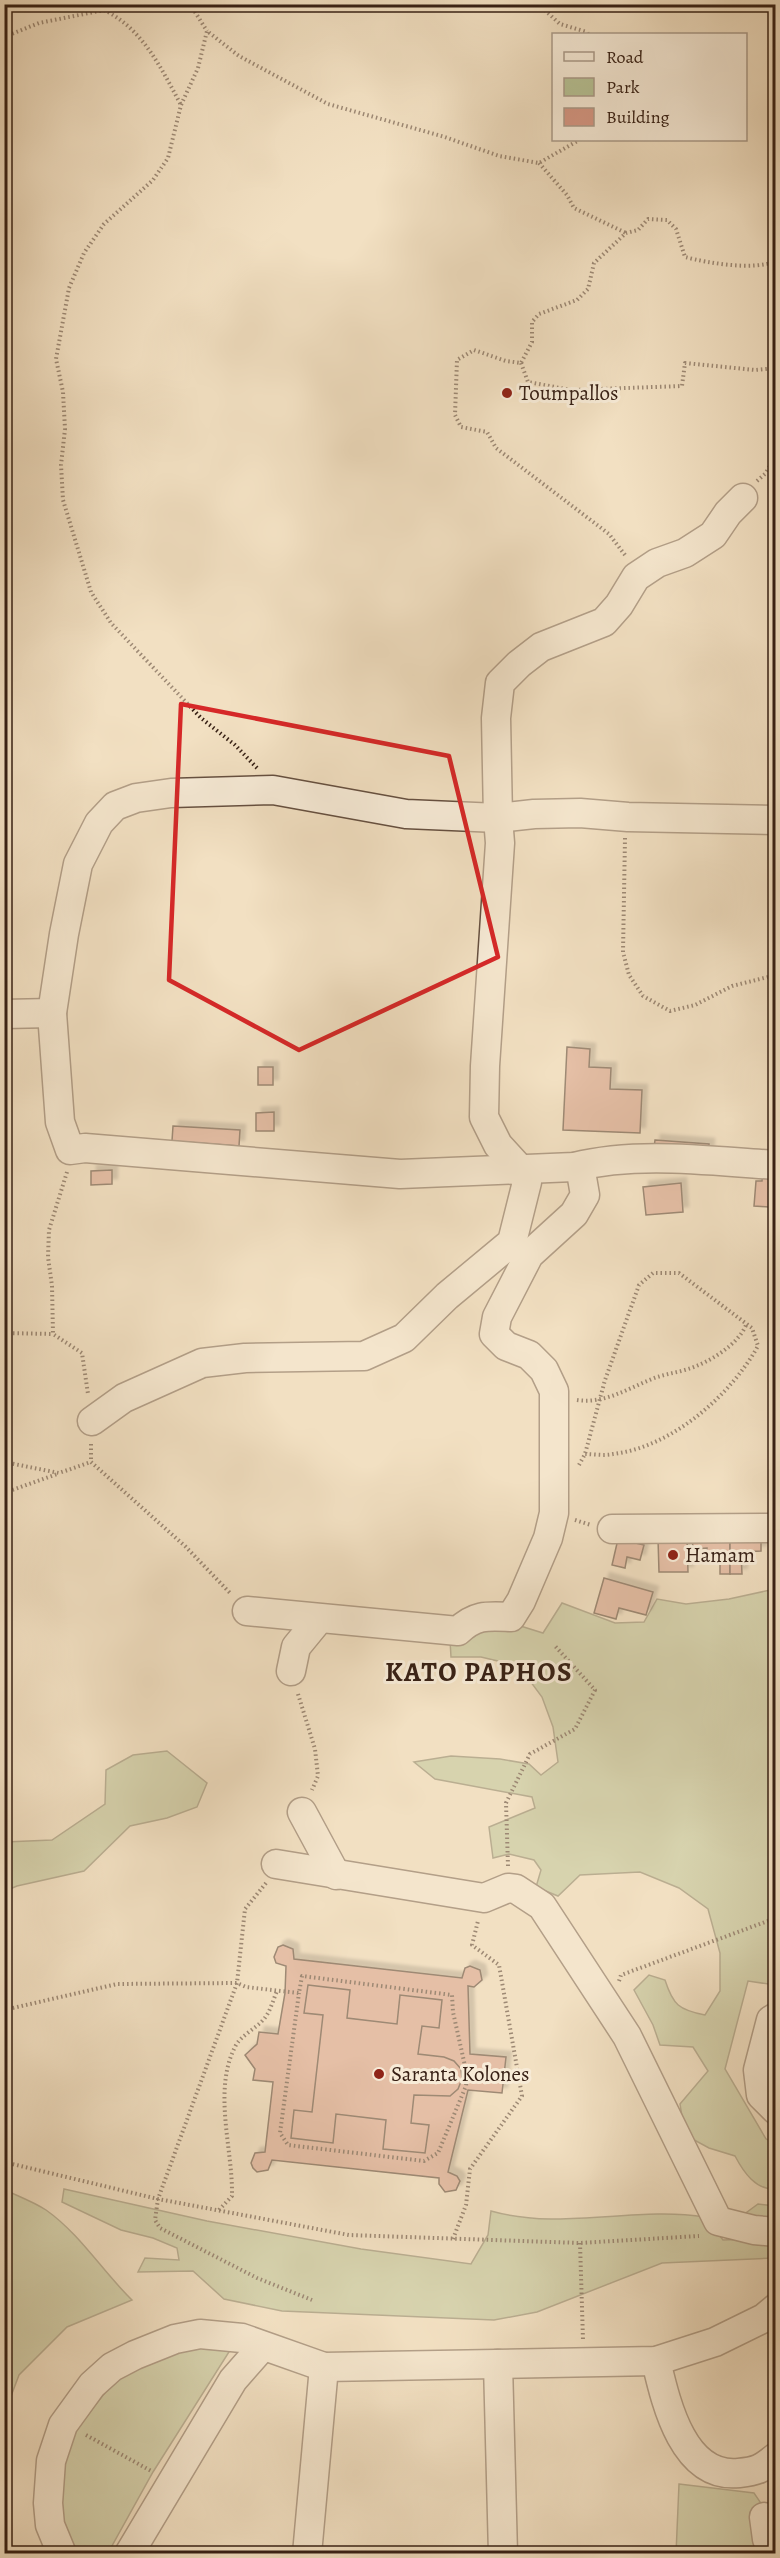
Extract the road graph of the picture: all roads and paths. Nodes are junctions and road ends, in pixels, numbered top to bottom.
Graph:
1 (108, 4) edge
2 (190, 4) edge
3 (538, 4) edge
4 (104, 10) junction
5 (207, 31) junction
6 (588, 33) edge
7 (4, 37) edge
8 (181, 105) junction
9 (577, 141) edge
10 (539, 163) junction
11 (626, 233) junction
12 (776, 261) edge
13 (521, 363) junction
14 (776, 368) edge
15 (776, 456) edge
16 (776, 466) edge
17 (765, 474) junction
18 (743, 498) joint
19 (636, 577) junction
20 (273, 790) junction
21 (628, 817) junction
22 (498, 818) junction
23 (776, 820) edge
24 (776, 975) edge
25 (4, 1014) edge
26 (52, 1014) junction
27 (70, 1150) junction
28 (584, 1164) junction
29 (776, 1165) edge
30 (519, 1168) junction
31 (746, 1325) junction
32 (4, 1333) edge
33 (53, 1334) junction
34 (554, 1391) junction
35 (599, 1401) junction
36 (92, 1421) junction
37 (585, 1454) junction
38 (4, 1462) edge
39 (91, 1462) junction
40 (59, 1473) junction
41 (575, 1474) dead end
42 (4, 1493) edge
43 (554, 1513) junction
44 (776, 1528) edge
45 (612, 1529) joint
46 (247, 1611) joint
47 (319, 1619) junction
48 (555, 1646) dead end
49 (291, 1671) joint
50 (302, 1812) joint
51 (276, 1864) joint
52 (336, 1875) junction
53 (496, 1893) junction
54 (776, 1918) edge
55 (237, 1983) junction
56 (277, 1991) junction
57 (299, 1993) junction
58 (608, 2006) junction
59 (4, 2010) edge
60 (776, 2017) edge
61 (770, 2049) edge
62 (776, 2110) edge
63 (4, 2162) edge
64 (158, 2199) junction
65 (218, 2210) junction
66 (718, 2221) junction
67 (776, 2232) edge
68 (453, 2239) junction
69 (580, 2243) junction
70 (312, 2300) dead end
71 (776, 2308) edge
72 (262, 2347) junction
73 (656, 2361) junction
74 (584, 2362) junction
75 (498, 2364) junction
76 (324, 2367) junction
77 (63, 2425) junction
78 (776, 2457) edge
79 (171, 2481) junction
80 (764, 2517) dead end
81 (776, 2547) edge
82 (62, 2553) edge
83 (129, 2553) edge
84 (307, 2553) edge
85 (503, 2553) edge

1 - 4 path
2 - 5 path
3 - 6 path
4 - 7 path
4 - 8 path
5 - 8 path
5 - 10 path
8 - 20 path
9 - 10 path
10 - 11 path
11 - 12 path
11 - 13 path
13 - 14 path
13 - 19 path
15 - 17 path
16 - 17 path
17 - 18 path
18 - 19 street
19 - 22 street
20 - 22 street
20 - 26 street
21 - 22 street
21 - 23 street
21 - 24 path
22 - 30 street
25 - 26 street
26 - 27 street
27 - 30 street
27 - 33 path
28 - 29 street
28 - 30 street
28 - 34 street
30 - 36 street
31 - 35 path
31 - 35 path
31 - 37 path
32 - 33 path
33 - 36 path
34 - 35 path
34 - 43 street
35 - 37 path
36 - 39 path
37 - 41 path
38 - 40 path
39 - 40 path
39 - 46 path
40 - 42 path
43 - 45 path
43 - 47 street
44 - 45 street
46 - 47 street
47 - 49 street
48 - 53 path
49 - 50 path
50 - 52 street
51 - 52 street
51 - 55 path
52 - 53 street
53 - 58 street
53 - 68 path
54 - 58 path
55 - 56 path
55 - 59 path
55 - 64 path
56 - 57 path
56 - 65 path
57 - 57 path
58 - 66 street
60 - 61 street
61 - 62 street
63 - 64 path
64 - 65 path
64 - 70 path
65 - 68 path
66 - 67 street
66 - 69 path
68 - 69 path
69 - 74 path
71 - 73 street
72 - 76 street
72 - 77 street
72 - 79 street
73 - 74 street
73 - 78 street
74 - 75 street
75 - 76 street
75 - 85 street
76 - 84 street
77 - 79 path
77 - 82 street
79 - 83 street
80 - 81 street

